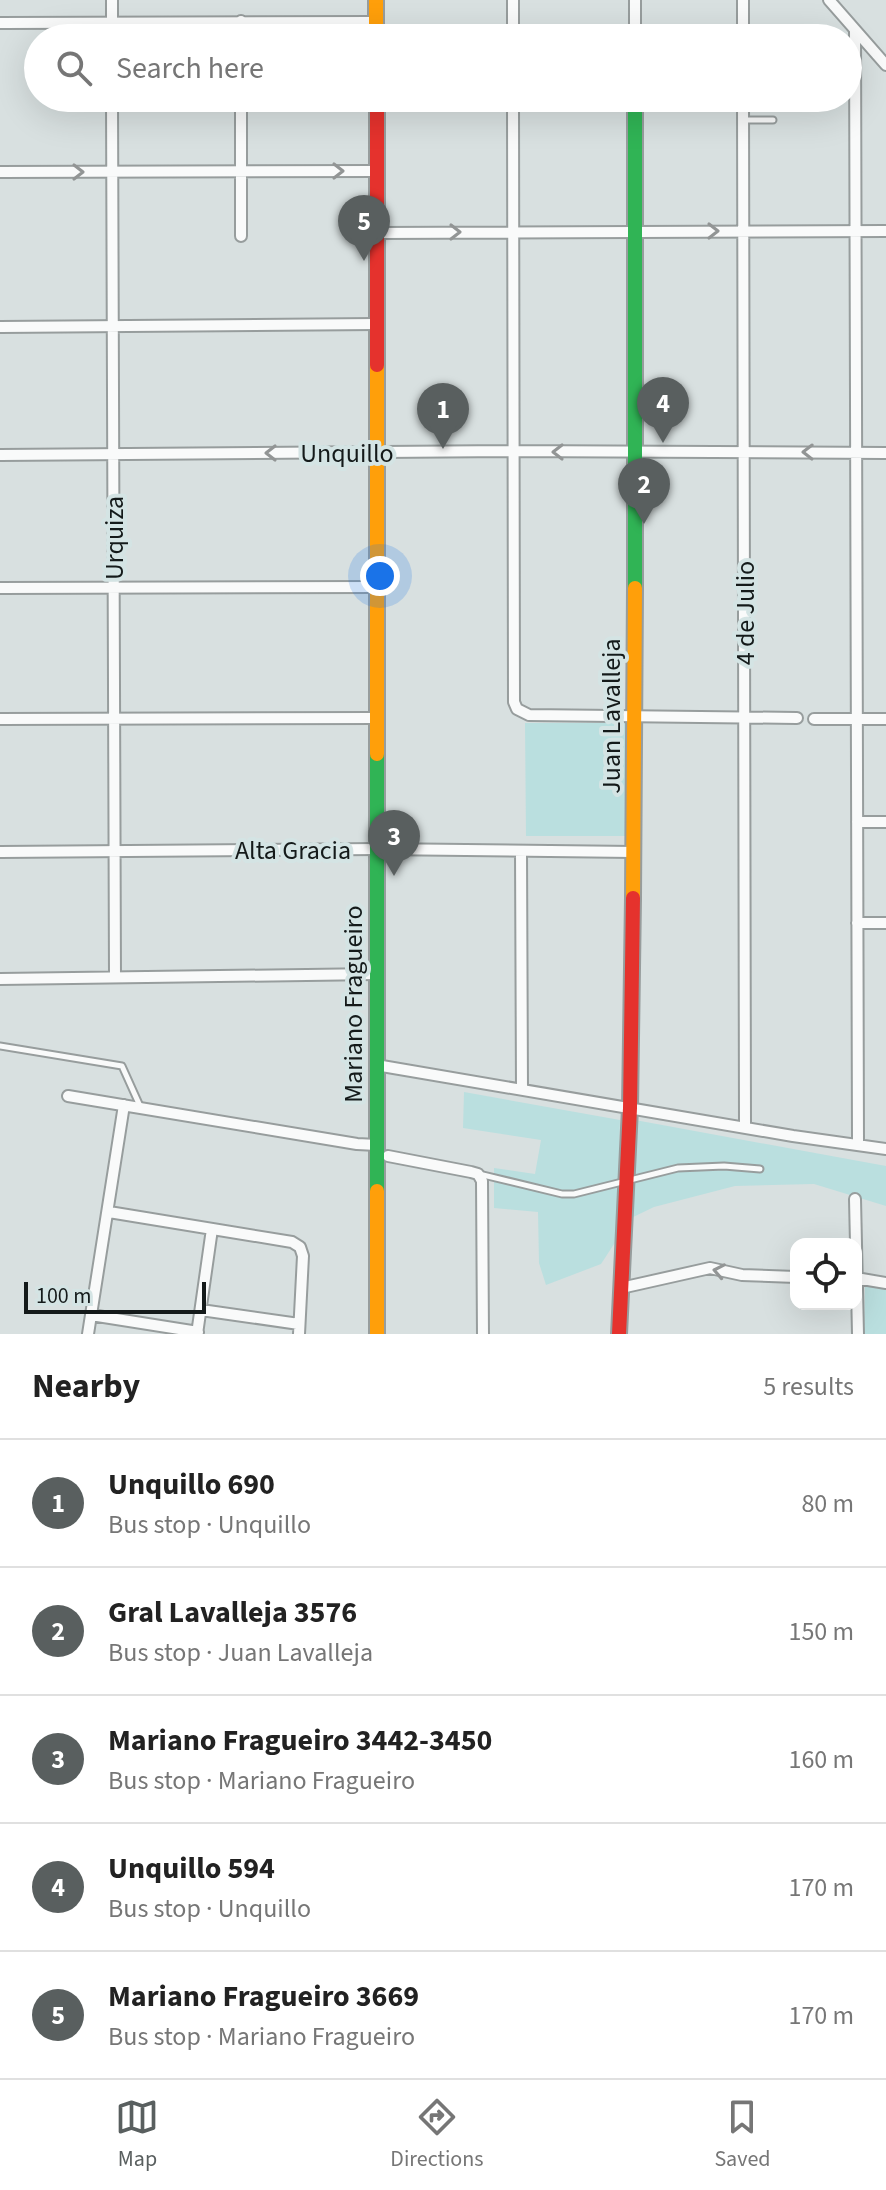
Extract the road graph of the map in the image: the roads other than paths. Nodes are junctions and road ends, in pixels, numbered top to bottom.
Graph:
1 (112, 0) edge
2 (376, 0) edge
3 (513, 0) edge
4 (635, 0) edge
5 (743, 0) edge
6 (829, 0) edge
7 (241, 21) joint
8 (112, 22) junction
9 (376, 22) joint
10 (0, 23) edge
11 (513, 24) edge
12 (635, 24) edge
13 (743, 24) edge
14 (850, 24) edge
15 (862, 38) edge
16 (886, 65) edge
17 (112, 112) edge
18 (241, 112) edge
19 (377, 112) edge
20 (513, 112) edge
21 (635, 112) edge
22 (743, 112) edge
23 (856, 112) edge
24 (743, 120) junction
25 (773, 120) dead end
26 (241, 171) junction
27 (377, 171) junction
28 (0, 172) edge
29 (112, 172) junction
30 (744, 231) junction
31 (857, 231) junction
32 (886, 231) edge
33 (513, 232) junction
34 (635, 232) junction
35 (377, 233) junction
36 (241, 236) dead end
37 (376, 324) junction
38 (0, 327) edge
39 (112, 327) junction
40 (513, 451) junction
41 (744, 451) junction
42 (636, 452) junction
43 (858, 452) junction
44 (377, 453) junction
45 (886, 453) edge
46 (114, 454) junction
47 (0, 455) edge
48 (377, 587) junction
49 (0, 588) edge
50 (114, 588) junction
51 (635, 717) junction
52 (377, 718) junction
53 (746, 718) junction
54 (797, 718) dead end
55 (0, 719) edge
56 (114, 719) junction
57 (814, 719) dead end
58 (857, 719) junction
59 (886, 719) edge
60 (857, 822) junction
61 (886, 822) edge
62 (377, 849) junction
63 (114, 851) junction
64 (521, 851) junction
65 (0, 852) edge
66 (633, 852) junction
67 (857, 923) junction
68 (886, 923) edge
69 (377, 974) junction
70 (115, 977) junction
71 (0, 979) edge
72 (0, 1046) edge
73 (376, 1065) junction
74 (522, 1089) junction
75 (68, 1096) dead end
76 (124, 1105) junction
77 (140, 1107) junction
78 (630, 1108) junction
79 (745, 1127) junction
80 (858, 1144) junction
81 (377, 1145) junction
82 (886, 1149) edge
83 (388, 1156) dead end
84 (760, 1169) dead end
85 (478, 1174) junction
86 (626, 1181) junction
87 (855, 1199) dead end
88 (109, 1212) junction
89 (212, 1229) junction
90 (856, 1238) edge
91 (790, 1277) edge
92 (862, 1279) edge
93 (886, 1283) edge
94 (621, 1288) junction
95 (201, 1310) junction
96 (858, 1310) edge
97 (91, 1315) junction
98 (299, 1329) edge
99 (198, 1333) edge
100 (88, 1334) edge
101 (377, 1334) edge
102 (483, 1334) edge
103 (619, 1334) edge
104 (858, 1334) edge

1 - 8 street
2 - 9 main road
3 - 11 street
4 - 12 street
5 - 13 street
6 - 14 street
7 - 8 street
7 - 9 street
8 - 10 street
15 - 16 street
17 - 29 street, Urquiza
18 - 26 street
19 - 27 main road, Mariano Fragueiro
20 - 33 street
21 - 34 main road, Juan Lavalleja
22 - 24 street, 4 de Julio
23 - 31 street
24 - 25 lane
24 - 30 street, 4 de Julio
26 -> 27 street
26 - 29 street
26 - 36 street
27 - 35 main road, Mariano Fragueiro
28 -> 29 street
29 - 39 street, Urquiza
30 - 31 street
34 -> 30 street
30 - 41 street, 4 de Julio
31 - 32 street
31 - 43 street
33 - 34 street
35 -> 33 street
33 - 40 street
34 - 42 main road, Juan Lavalleja
35 - 37 main road, Mariano Fragueiro
37 - 39 street
37 - 44 main road, Mariano Fragueiro
38 - 39 street
39 - 46 street, Urquiza
42 -> 40 street, Unquillo
40 - 44 street, Unquillo
40 - 51 street
41 - 42 street, Unquillo
43 -> 41 street, Unquillo
41 - 53 street, 4 de Julio
42 - 51 main road, Juan Lavalleja
43 - 45 street, Unquillo
43 - 58 street
44 -> 46 street, Unquillo
44 - 48 main road, Mariano Fragueiro
46 - 47 street, Unquillo
46 - 50 street, Urquiza
48 - 50 street
48 - 52 main road, Mariano Fragueiro
49 - 50 street
50 - 56 street, Urquiza
51 - 53 street
51 - 66 main road, Juan Lavalleja
52 - 56 street
52 - 62 main road, Mariano Fragueiro
53 - 54 street
53 - 79 street, 4 de Julio
55 - 56 street
56 - 63 street, Urquiza
57 - 58 street
58 - 59 street
58 - 60 street
60 - 61 street
60 - 67 street
62 - 63 street, Alta Gracia
62 - 64 street, Alta Gracia
62 - 69 main road, Mariano Fragueiro
63 - 65 street, Alta Gracia
63 - 70 street, Urquiza
64 - 66 street, Alta Gracia
64 - 74 street
66 - 78 main road, Juan Lavalleja
67 - 68 street
67 - 80 street
69 - 70 street
69 - 73 main road, Mariano Fragueiro
70 - 71 street
72 - 77 lane
73 - 74 street
73 - 81 main road, Mariano Fragueiro
74 - 78 street
75 - 76 street
76 - 77 street
76 - 88 street
77 - 81 street
78 - 79 street
78 - 86 main road, Juan Lavalleja
79 - 80 street
80 - 82 street
81 - 101 main road, Mariano Fragueiro
83 - 85 street
84 - 86 lane
85 - 86 lane
85 - 102 street
86 - 94 main road, Juan Lavalleja
87 - 90 street
88 - 89 street
88 - 97 street
89 - 95 street
89 - 98 street
91 -> 94 street
92 - 93 street
94 - 103 main road, Juan Lavalleja
95 - 98 street
95 - 99 street
96 - 104 street
97 - 99 street
97 - 100 street

